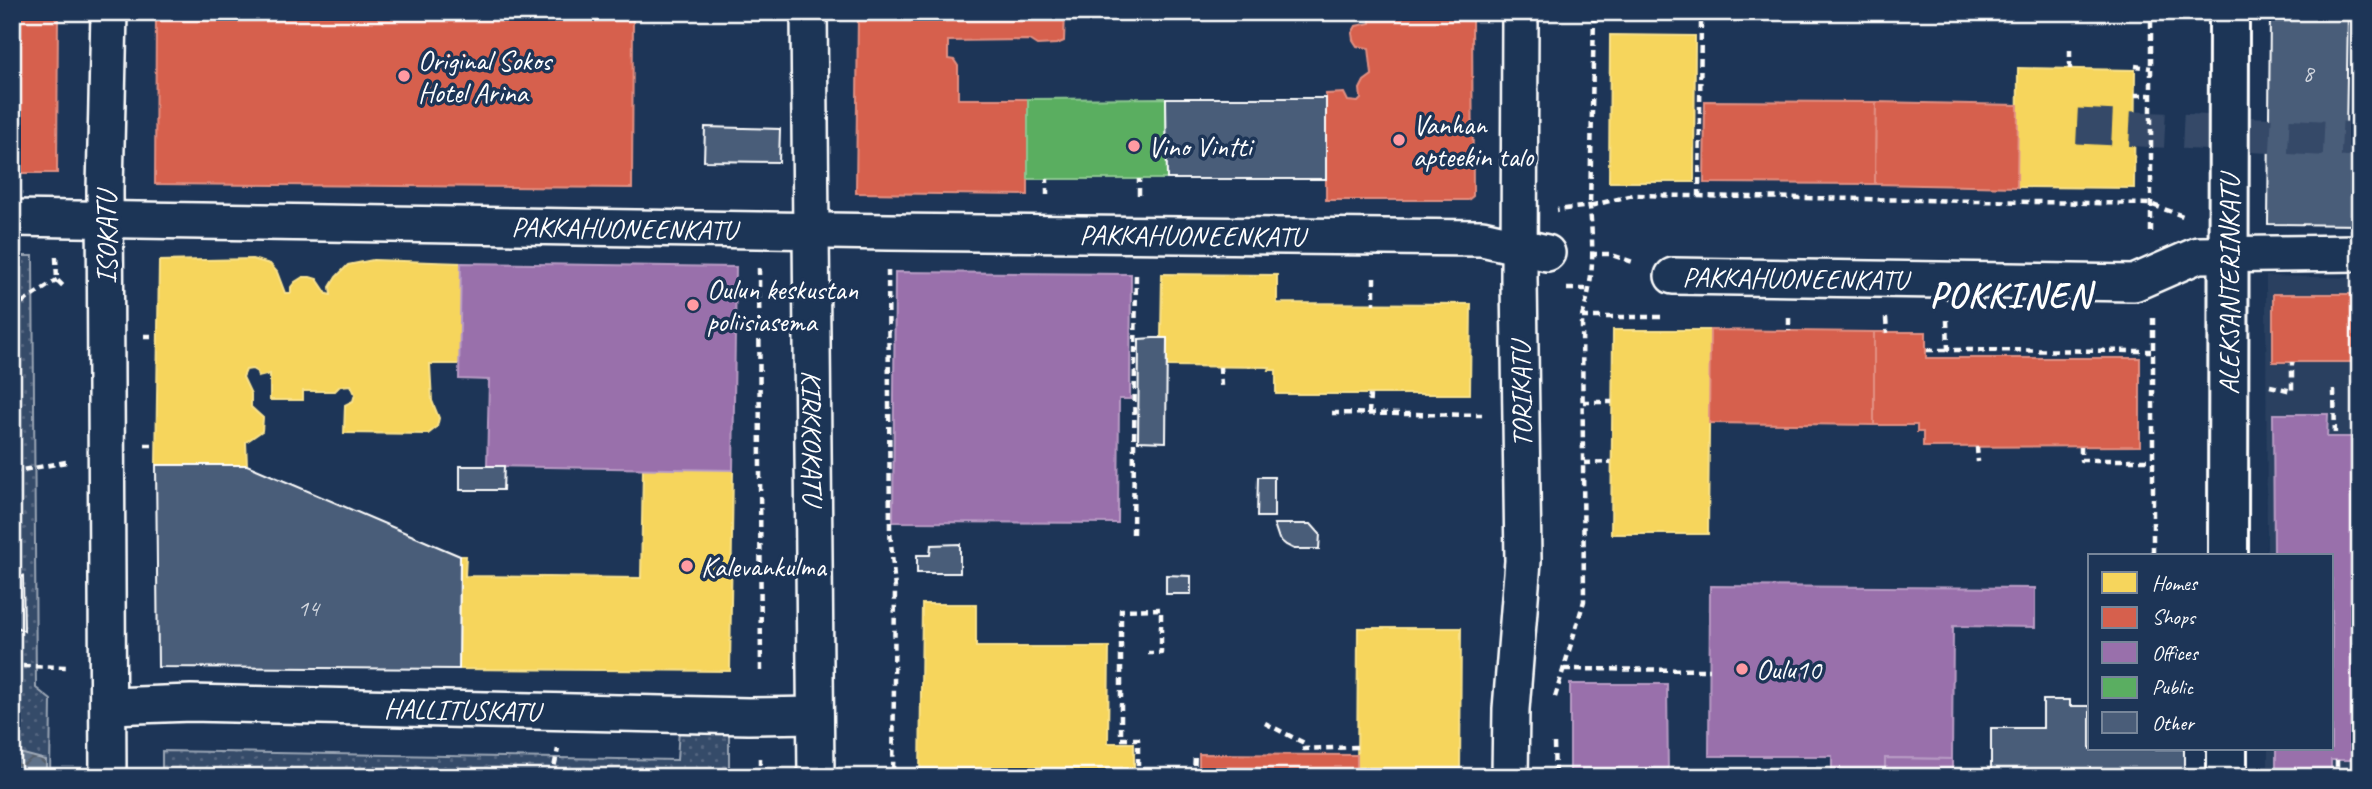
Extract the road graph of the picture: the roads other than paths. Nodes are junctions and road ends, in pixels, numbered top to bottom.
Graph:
1 (109, 12) edge
2 (809, 12) edge
3 (1520, 12) edge
4 (2229, 12) edge
5 (812, 216) junction
6 (12, 218) edge
7 (106, 220) junction
8 (1534, 249) junction
9 (2228, 253) junction
10 (2360, 253) edge
11 (1673, 276) road end
12 (2228, 554) edge
13 (110, 706) junction
14 (815, 715) junction
15 (2227, 750) edge
16 (108, 777) edge
17 (816, 777) edge
18 (1510, 777) edge
19 (2227, 777) edge

1 - 7 street, ISOKATU
2 - 5 street, KIRKKOKATU
3 - 8 street, TORIKATU
4 - 9 main road, ALEKSANTERINKATU
5 - 7 street, PAKKAHUONEENKATU
5 - 8 street, PAKKAHUONEENKATU
5 - 14 street, KIRKKOKATU
6 - 7 street, PAKKAHUONEENKATU
7 - 13 street, ISOKATU
8 - 18 street, TORIKATU
9 - 10 street, PAKKAHUONEENKATU
9 - 11 street, PAKKAHUONEENKATU
9 - 12 main road, ALEKSANTERINKATU
13 - 14 street, HALLITUSKATU
13 - 16 street
14 - 17 street, KIRKKOKATU
15 - 19 main road

